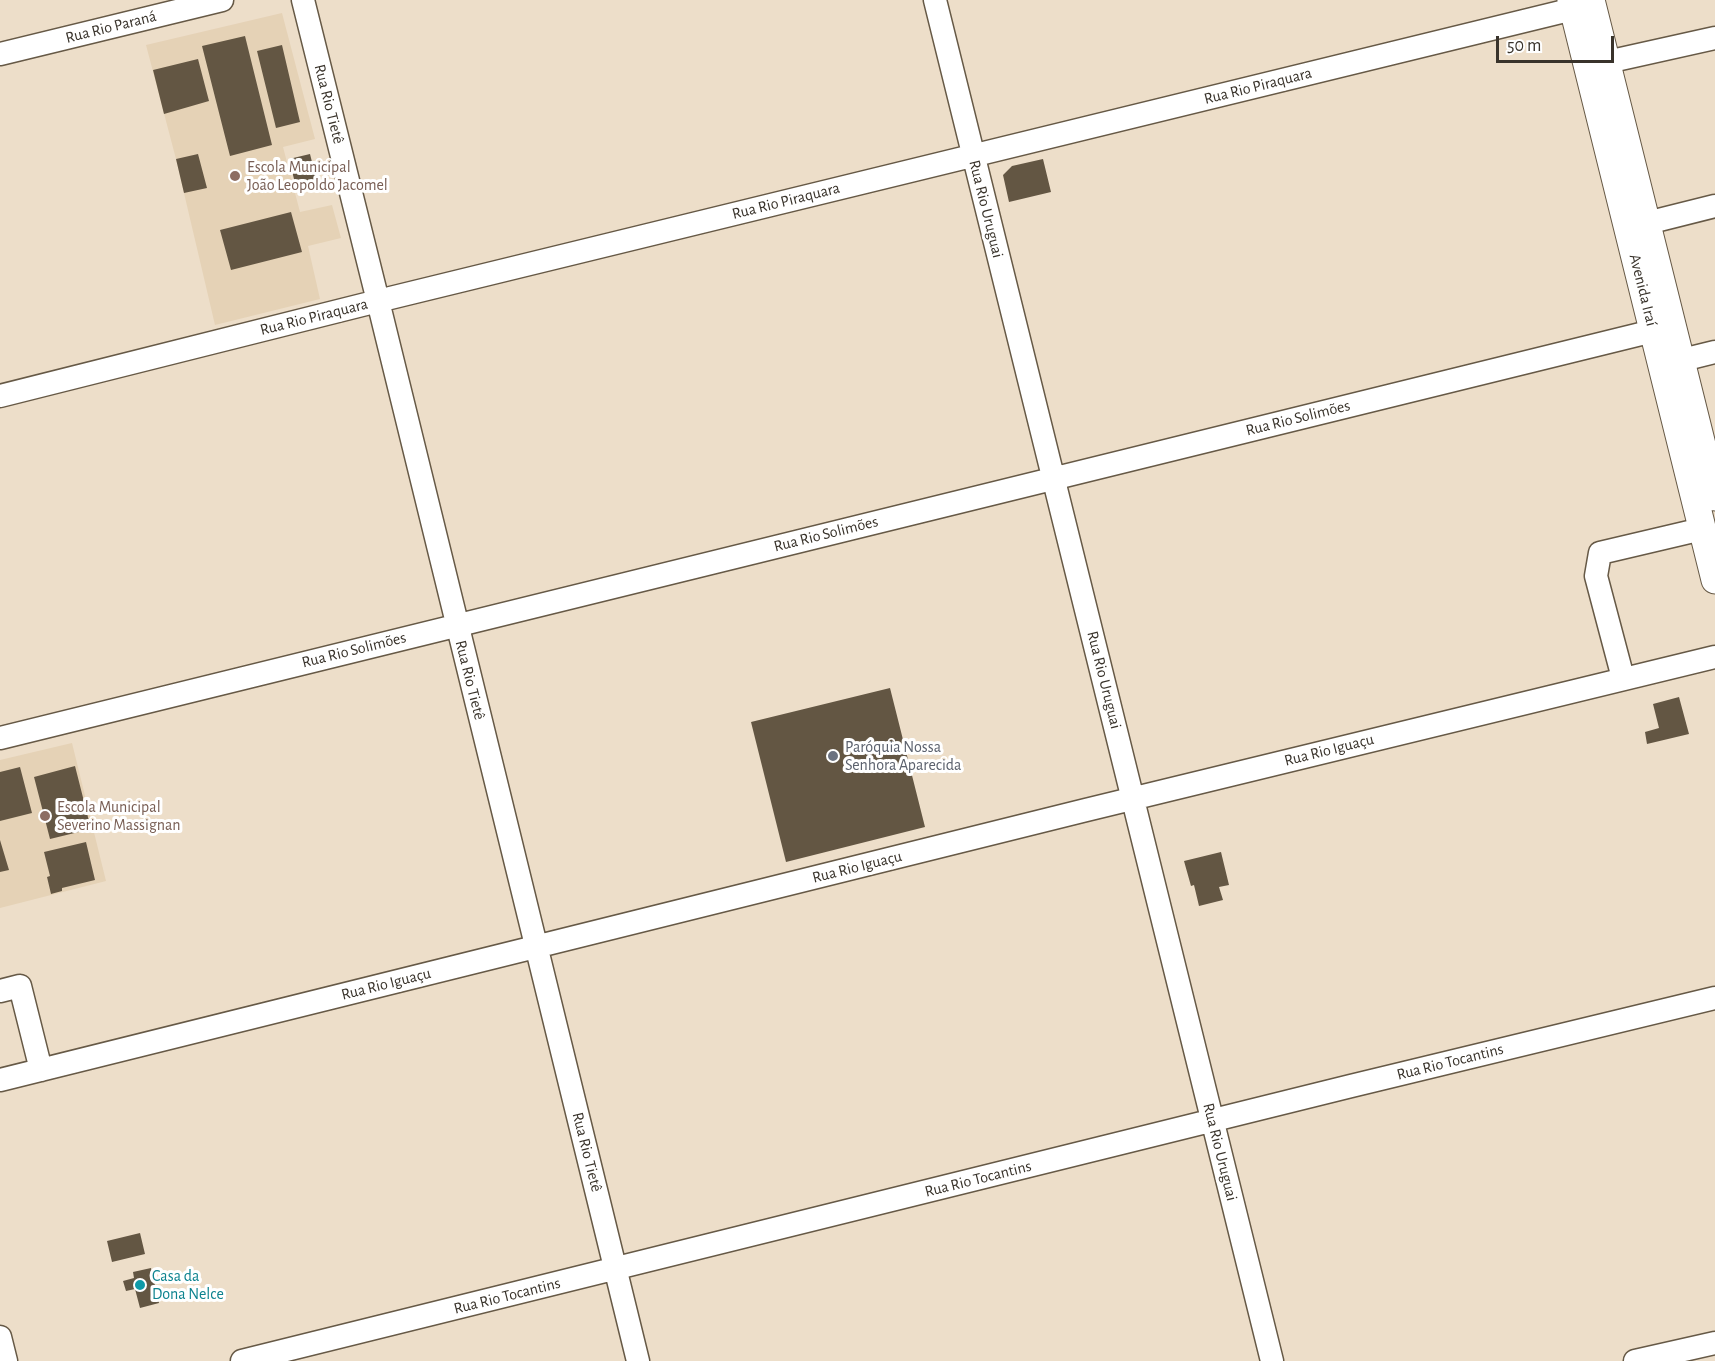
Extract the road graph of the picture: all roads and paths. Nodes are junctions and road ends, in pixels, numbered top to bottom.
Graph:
1 (222, 0) edge
2 (303, 0) edge
3 (935, 0) edge
4 (1578, 3) edge
5 (1715, 39) edge
6 (0, 54) edge
7 (1607, 62) junction
8 (972, 156) junction
9 (1715, 207) edge
10 (1647, 223) junction
11 (378, 301) junction
12 (1653, 331) junction
13 (1715, 352) edge
14 (1671, 363) junction
15 (0, 396) edge
16 (1053, 478) junction
17 (1715, 497) edge
18 (1702, 529) junction
19 (1715, 580) edge
20 (457, 625) junction
21 (1715, 657) edge
22 (1623, 678) junction
23 (0, 738) edge
24 (1133, 798) junction
25 (536, 948) junction
26 (0, 991) edge
27 (1715, 998) edge
28 (41, 1070) junction
29 (0, 1080) edge
30 (1212, 1121) junction
31 (616, 1269) junction
32 (0, 1337) edge
33 (1715, 1343) edge
34 (6, 1361) edge
35 (242, 1361) edge
36 (638, 1361) edge
37 (1272, 1361) edge
38 (1635, 1361) edge

1 - 6 street, Rua Rio Paraná
2 - 11 street, Rua Rio Tietê
3 - 8 street, Rua Rio Uruguai
4 - 7 main road, Avenida Iraí
4 - 8 street, Rua Rio Piraquara
4 - 12 main road, Avenida Iraí
5 - 7 street
7 - 10 main road, Avenida Iraí
8 - 11 street, Rua Rio Piraquara
8 - 16 street, Rua Rio Uruguai
9 - 10 street
10 - 14 main road, Avenida Iraí
11 - 15 street, Rua Rio Piraquara
11 - 20 street, Rua Rio Tietê
12 - 14 main road, Avenida Iraí
12 - 16 street, Rua Rio Solimões
13 - 14 street
14 - 17 main road, Avenida Iraí
14 - 18 main road, Avenida Iraí
16 - 20 street, Rua Rio Solimões
16 - 24 street, Rua Rio Uruguai
18 - 19 main road, Avenida Iraí
18 - 22 street
20 - 23 street, Rua Rio Solimões
20 - 25 street, Rua Rio Tietê
21 - 22 street, Rua Rio Iguaçu
22 - 24 street, Rua Rio Iguaçu
24 - 25 street, Rua Rio Iguaçu
24 - 30 street, Rua Rio Uruguai
25 - 28 street, Rua Rio Iguaçu
25 - 31 street, Rua Rio Tietê
26 - 28 street
27 - 30 street, Rua Rio Tocantins
28 - 29 street, Rua Rio Iguaçu
30 - 31 street, Rua Rio Tocantins
30 - 37 street, Rua Rio Uruguai
31 - 35 street, Rua Rio Tocantins
31 - 36 street, Rua Rio Tietê
32 - 34 street
33 - 38 street

